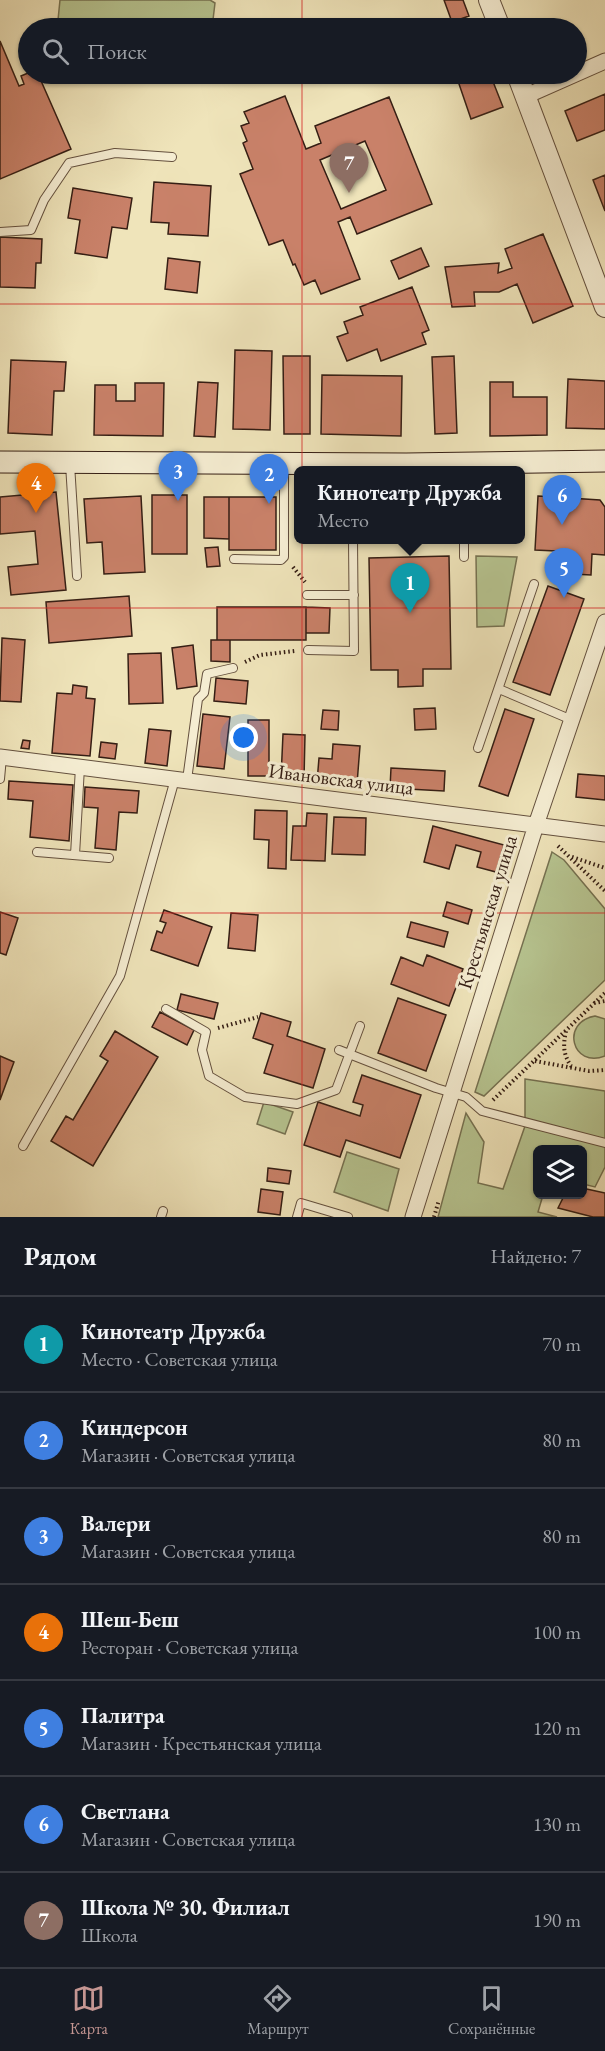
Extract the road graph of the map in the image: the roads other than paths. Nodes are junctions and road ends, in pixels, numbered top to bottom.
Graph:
1 (489, 0) edge
2 (496, 18) edge
3 (605, 62) edge
4 (587, 70) edge
5 (521, 84) edge
6 (554, 84) edge
7 (526, 96) junction
8 (172, 157) dead end
9 (0, 232) edge
10 (605, 307) edge
11 (605, 461) edge
12 (0, 462) edge
13 (70, 462) junction
14 (284, 463) junction
15 (335, 466) edge
16 (488, 466) edge
17 (353, 544) edge
18 (464, 544) edge
19 (464, 557) dead end
20 (234, 559) dead end
21 (77, 576) dead end
22 (534, 584) dead end
23 (307, 595) dead end
24 (354, 595) junction
25 (605, 622) edge
26 (308, 650) road end
27 (233, 668) road end
28 (499, 689) junction
29 (572, 720) junction
30 (478, 748) dead end
31 (5, 754) edge
32 (80, 767) junction
33 (0, 779) edge
34 (181, 780) junction
35 (536, 825) junction
36 (605, 834) edge
37 (37, 852) dead end
38 (75, 855) junction
39 (109, 858) dead end
40 (166, 1009) dead end
41 (360, 1026) dead end
42 (339, 1050) dead end
43 (350, 1054) junction
44 (452, 1093) junction
45 (605, 1143) edge
46 (23, 1146) dead end
47 (297, 1217) edge
48 (348, 1217) edge
49 (413, 1217) edge

1 - 2 street
3 - 4 street
5 - 7 street
6 - 7 street
7 - 10 street
8 - 9 lane
11 - 16 main road
12 - 13 main road
13 - 14 main road
13 - 21 lane
14 - 15 main road
14 - 20 lane
17 - 24 lane
18 - 19 lane
22 - 28 lane
23 - 24 lane
24 - 26 lane
25 - 29 street, Крестьянская улица
27 - 34 lane
28 - 29 lane
28 - 30 lane
29 - 35 street, Крестьянская улица
31 - 32 street, Ивановская улица
31 - 33 lane
32 - 34 street, Ивановская улица
32 - 38 lane
34 - 35 street, Ивановская улица
34 - 46 lane
35 - 36 street, Ивановская улица
35 - 44 street, Крестьянская улица
37 - 38 lane
38 - 39 lane
40 - 43 lane
41 - 43 lane
42 - 43 lane
43 - 44 lane
44 - 45 lane
44 - 49 street, Крестьянская улица
47 - 48 lane

